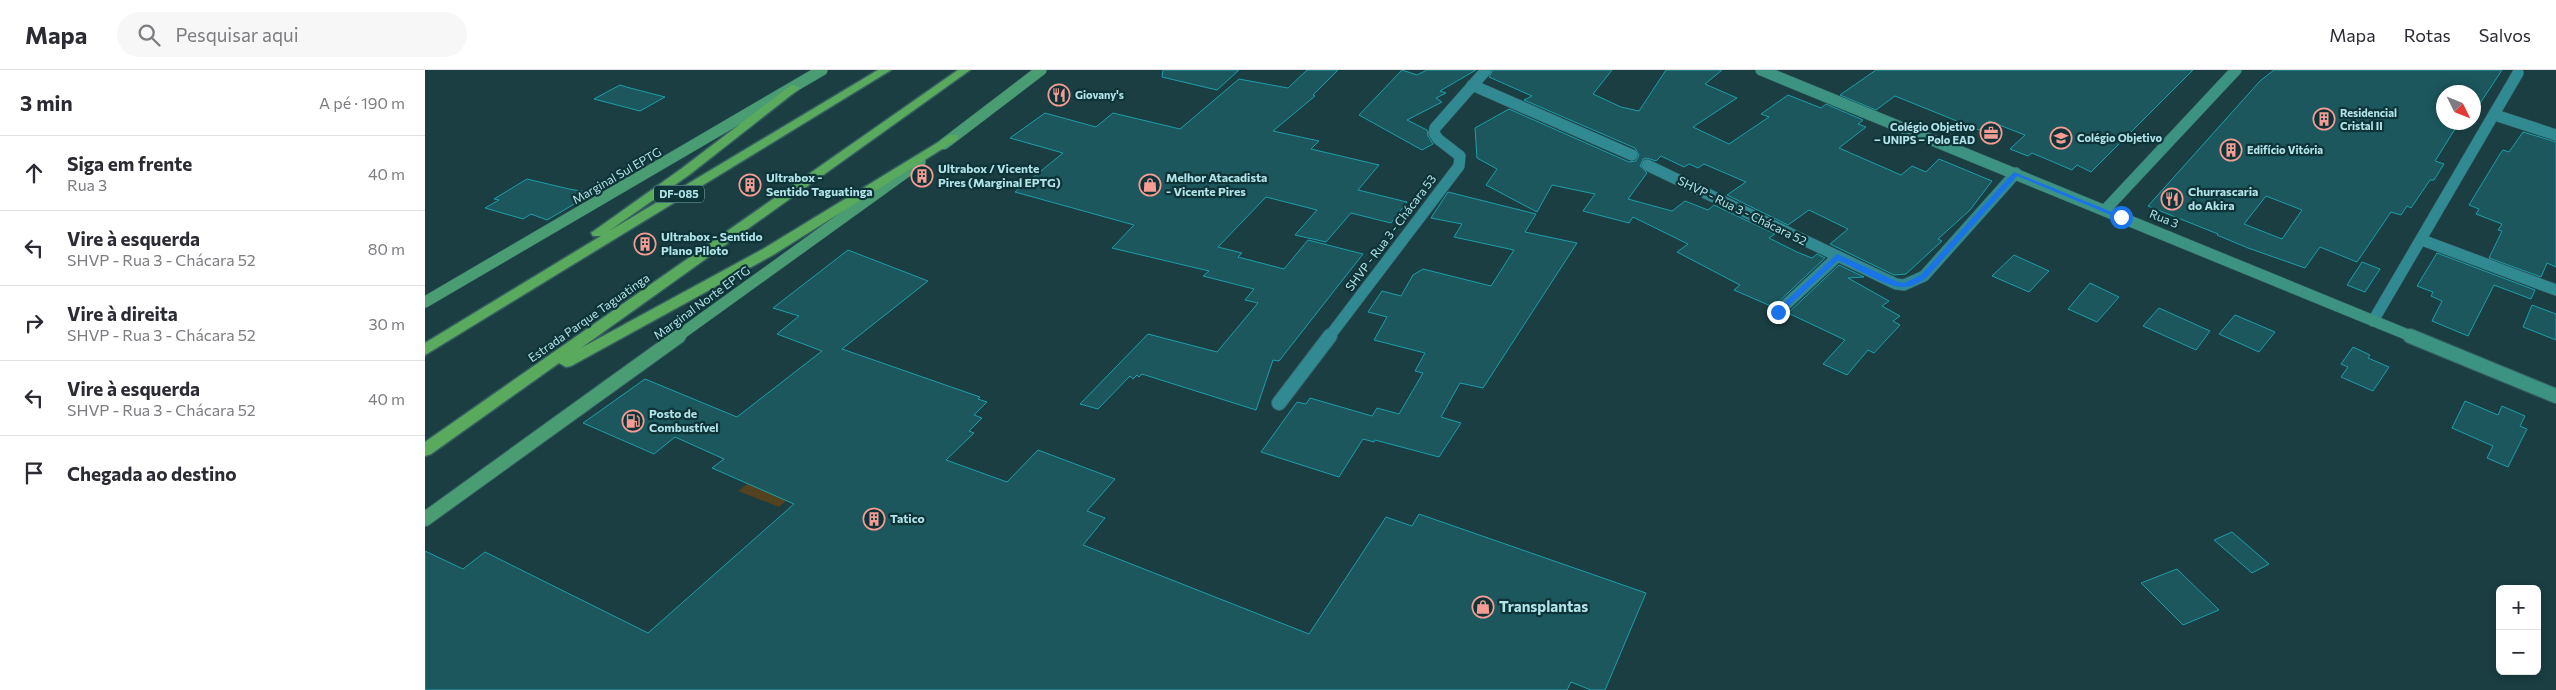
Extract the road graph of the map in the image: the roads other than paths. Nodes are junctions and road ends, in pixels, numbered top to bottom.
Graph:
1 (822, 70) edge
2 (886, 70) edge
3 (965, 70) edge
4 (1041, 70) edge
5 (1486, 70) edge
6 (1761, 70) edge
7 (2236, 70) edge
8 (2518, 72) dead end
9 (1472, 86) junction
10 (793, 88) junction
11 (2495, 115) junction
12 (2556, 134) edge
13 (954, 136) junction
14 (1632, 155) dead end
15 (1647, 165) dead end
16 (2016, 174) junction
17 (2105, 210) junction
18 (2422, 240) junction
19 (1837, 257) junction
20 (2556, 290) edge
21 (425, 302) edge
22 (1778, 312) dead end
23 (473, 319) junction
24 (2373, 321) junction
25 (425, 350) edge
26 (503, 396) junction
27 (2556, 396) edge
28 (1279, 403) dead end
29 (425, 450) edge
30 (425, 519) edge

1 - 10 main road, Marginal Sul EPTG
2 - 23 highway, DF-085
3 - 26 highway, Estrada Parque Taguatinga
4 - 13 main road, Marginal Norte EPTG
5 - 9 street, SHVP - Rua 3 - Chácara 53
6 - 16 main road, Rua 3
7 - 17 main road
8 - 11 street
9 - 14 street
9 - 28 street, SHVP - Rua 3 - Chácara 53
10 - 21 main road, Marginal Sul EPTG
10 - 23 highway
11 - 12 street
11 - 18 street
13 - 26 highway
13 - 30 main road, Marginal Norte EPTG
15 - 19 street, SHVP - Rua 3 - Chácara 52
16 - 17 main road, Rua 3
16 - 19 street, SHVP - Rua 3 - Chácara 52
17 - 24 main road, Rua 3
18 - 20 street
18 - 24 street
19 - 22 street
23 - 25 highway, DF-085
24 - 27 main road, Rua 3
26 - 29 highway, Estrada Parque Taguatinga

